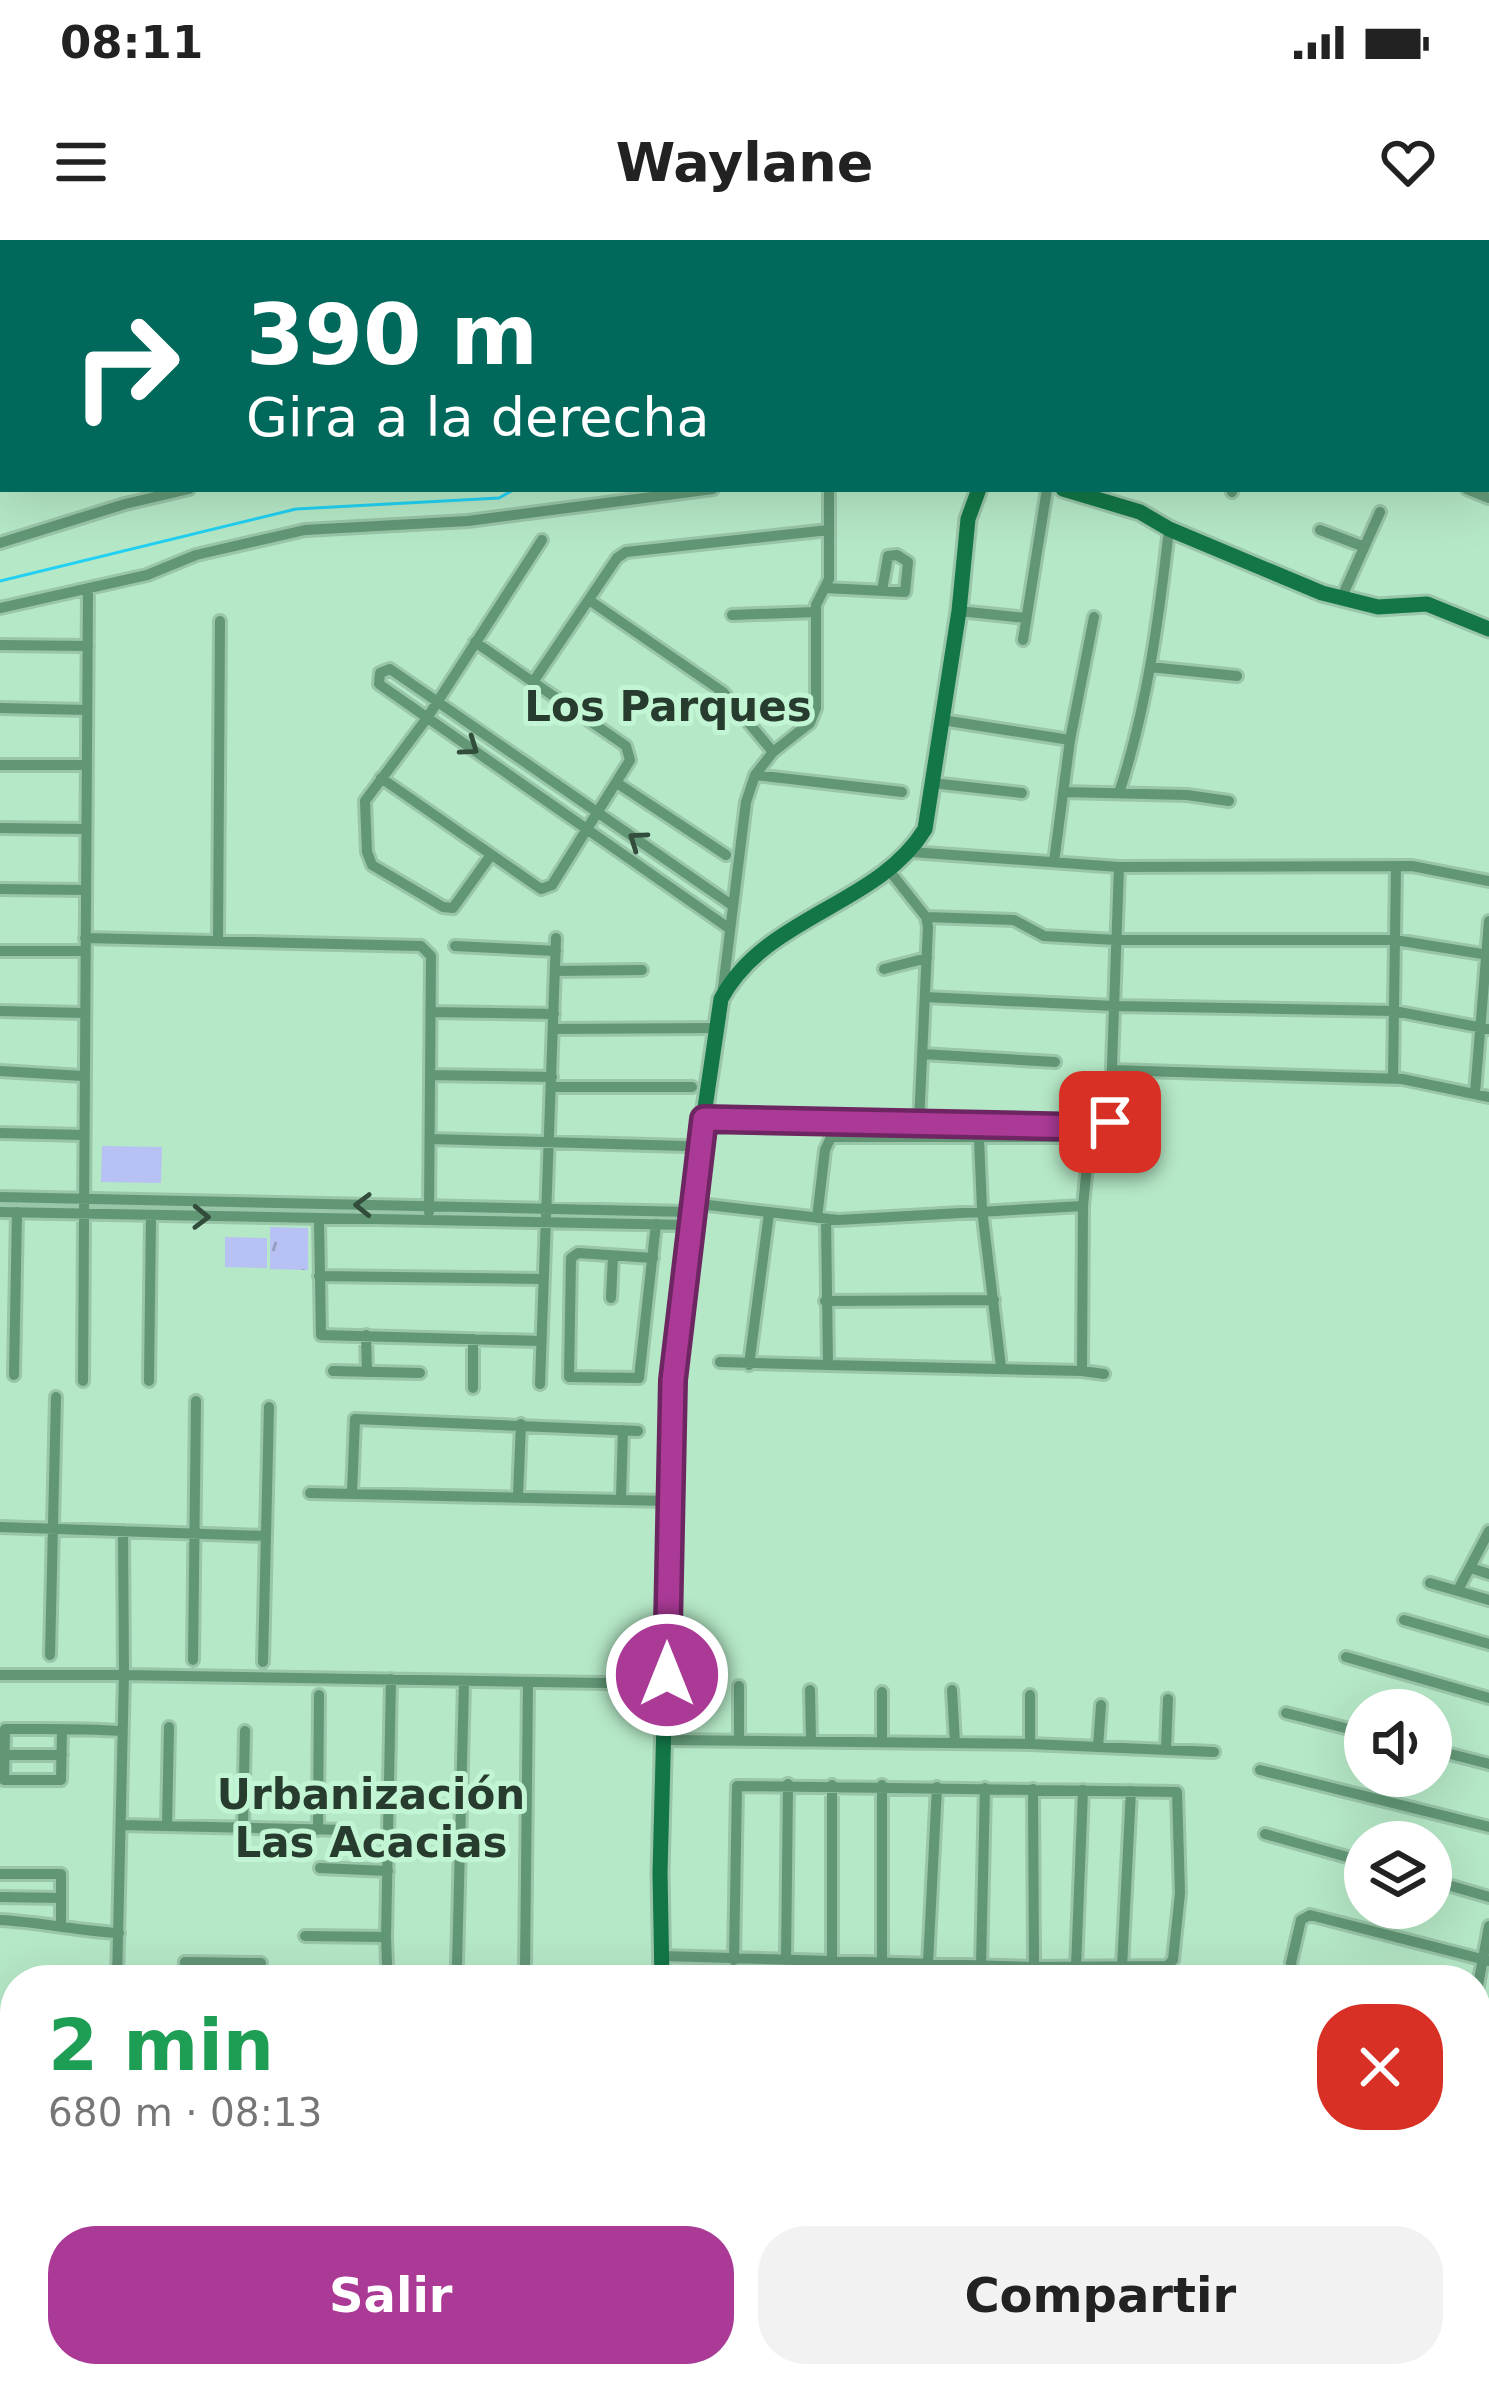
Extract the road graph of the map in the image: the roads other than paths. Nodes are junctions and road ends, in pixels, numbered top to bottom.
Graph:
1 (133, 492) edge
2 (176, 492) edge
3 (690, 492) edge
4 (978, 492) edge
5 (1047, 492) edge
6 (1073, 492) edge
7 (830, 494) dead end
8 (125, 504) junction
9 (1380, 512) dead end
10 (830, 530) junction
11 (1169, 530) junction
12 (1320, 530) dead end
13 (542, 540) dead end
14 (0, 543) edge
15 (1362, 546) junction
16 (825, 588) junction
17 (88, 589) junction
18 (883, 591) dead end
19 (1341, 599) junction
20 (589, 600) junction
21 (0, 608) edge
22 (959, 611) junction
23 (816, 612) junction
24 (733, 615) dead end
25 (1094, 617) dead end
26 (1026, 618) junction
27 (220, 621) dead end
28 (1489, 629) edge
29 (1023, 640) dead end
30 (475, 642) junction
31 (0, 645) edge
32 (88, 646) junction
33 (1150, 667) junction
34 (1237, 676) dead end
35 (533, 682) junction
36 (437, 702) junction
37 (0, 708) edge
38 (87, 710) junction
39 (427, 718) junction
40 (942, 720) junction
41 (1070, 740) junction
42 (773, 752) junction
43 (0, 765) edge
44 (86, 765) junction
45 (755, 775) junction
46 (381, 778) junction
47 (617, 783) junction
48 (932, 783) junction
49 (902, 792) dead end
50 (1063, 793) junction
51 (1022, 794) dead end
52 (1119, 794) junction
53 (1229, 801) dead end
54 (597, 812) junction
55 (0, 828) edge
56 (86, 829) junction
57 (586, 829) junction
58 (911, 852) junction
59 (491, 855) junction
60 (726, 855) dead end
61 (1054, 862) junction
62 (1396, 866) junction
63 (1118, 867) junction
64 (888, 869) junction
65 (1489, 881) edge
66 (0, 889) edge
67 (85, 890) junction
68 (733, 906) junction
69 (926, 917) junction
70 (1489, 921) edge
71 (730, 929) junction
72 (1116, 940) junction
73 (1395, 940) junction
74 (218, 941) junction
75 (85, 944) junction
76 (455, 946) dead end
77 (0, 950) edge
78 (1488, 954) edge
79 (927, 958) junction
80 (884, 969) dead end
81 (642, 970) dead end
82 (555, 971) junction
83 (925, 997) junction
84 (721, 999) junction
85 (1114, 1006) junction
86 (0, 1011) edge
87 (1394, 1011) junction
88 (84, 1012) junction
89 (431, 1012) junction
90 (554, 1014) junction
91 (716, 1028) junction
92 (1485, 1028) edge
93 (554, 1029) junction
94 (922, 1054) junction
95 (1055, 1062) dead end
96 (1112, 1070) junction
97 (0, 1072) edge
98 (430, 1075) junction
99 (83, 1076) junction
100 (1393, 1079) junction
101 (552, 1082) junction
102 (692, 1087) dead end
103 (1475, 1094) junction
104 (1489, 1097) edge
105 (704, 1119) junction
106 (919, 1123) junction
107 (0, 1133) edge
108 (82, 1135) junction
109 (432, 1139) junction
110 (979, 1139) junction
111 (550, 1141) junction
112 (685, 1146) dead end
113 (0, 1197) edge
114 (84, 1199) junction
115 (429, 1206) junction
116 (1082, 1206) junction
117 (982, 1209) junction
118 (0, 1212) edge
119 (17, 1212) junction
120 (690, 1213) junction
121 (770, 1213) junction
122 (85, 1214) junction
123 (151, 1216) junction
124 (546, 1216) junction
125 (822, 1218) junction
126 (319, 1220) junction
127 (428, 1221) junction
128 (656, 1224) junction
129 (613, 1256) junction
130 (653, 1258) junction
131 (319, 1276) junction
132 (543, 1279) junction
133 (611, 1298) dead end
134 (994, 1300) junction
135 (826, 1301) junction
136 (366, 1336) junction
137 (473, 1339) junction
138 (540, 1341) junction
139 (720, 1362) dead end
140 (749, 1365) junction
141 (828, 1365) junction
142 (1001, 1367) junction
143 (333, 1371) dead end
144 (1082, 1371) junction
145 (367, 1372) junction
146 (420, 1372) dead end
147 (1104, 1374) dead end
148 (14, 1375) dead end
149 (83, 1381) dead end
150 (149, 1381) dead end
151 (540, 1384) dead end
152 (473, 1388) dead end
153 (56, 1396) dead end
154 (196, 1401) dead end
155 (269, 1407) dead end
156 (521, 1424) junction
157 (623, 1430) junction
158 (638, 1431) dead end
159 (352, 1492) junction
160 (310, 1493) dead end
161 (518, 1496) junction
162 (621, 1498) junction
163 (669, 1501) junction
164 (0, 1527) edge
165 (53, 1529) junction
166 (1489, 1531) edge
167 (124, 1532) junction
168 (194, 1534) junction
169 (266, 1537) junction
170 (1471, 1568) junction
171 (1489, 1574) edge
172 (1430, 1582) dead end
173 (1458, 1590) junction
174 (1489, 1600) edge
175 (1404, 1620) dead end
176 (1489, 1644) edge
177 (50, 1655) dead end
178 (1346, 1657) dead end
179 (193, 1660) dead end
180 (263, 1662) dead end
181 (0, 1675) edge
182 (124, 1675) junction
183 (392, 1679) junction
184 (464, 1682) junction
185 (529, 1683) junction
186 (666, 1684) junction
187 (740, 1686) dead end
188 (810, 1690) dead end
189 (952, 1690) dead end
190 (882, 1692) dead end
191 (319, 1695) dead end
192 (1030, 1695) dead end
193 (1489, 1698) edge
194 (1168, 1699) dead end
195 (1101, 1705) dead end
196 (1286, 1713) dead end
197 (169, 1727) dead end
198 (1344, 1728) edge
199 (62, 1729) junction
200 (122, 1730) junction
201 (245, 1731) dead end
202 (739, 1739) junction
203 (665, 1740) junction
204 (812, 1740) junction
205 (882, 1742) junction
206 (955, 1743) junction
207 (1030, 1744) junction
208 (1098, 1747) junction
209 (1166, 1749) junction
210 (1214, 1752) dead end
211 (1452, 1754) edge
212 (62, 1755) junction
213 (4, 1756) junction
214 (1489, 1764) edge
215 (1260, 1770) dead end
216 (788, 1784) junction
217 (832, 1785) junction
218 (882, 1786) junction
219 (937, 1787) junction
220 (985, 1788) junction
221 (1033, 1789) junction
222 (1082, 1790) junction
223 (1131, 1791) junction
224 (122, 1825) junction
225 (167, 1826) junction
226 (1489, 1827) edge
227 (243, 1828) junction
228 (318, 1830) junction
229 (347, 1830) dead end
230 (1265, 1834) dead end
231 (1344, 1856) edge
232 (320, 1868) dead end
233 (388, 1871) junction
234 (0, 1874) edge
235 (1452, 1886) edge
236 (0, 1897) edge
237 (1489, 1897) edge
238 (62, 1898) junction
239 (0, 1920) edge
240 (62, 1924) junction
241 (1489, 1926) edge
242 (119, 1933) junction
243 (305, 1936) dead end
244 (386, 1937) junction
245 (663, 1956) junction
246 (734, 1960) junction
247 (786, 1960) junction
248 (832, 1961) junction
249 (1486, 1961) edge
250 (261, 1963) dead end
251 (882, 1963) junction
252 (928, 1963) junction
253 (387, 1964) dead end
254 (118, 1965) edge
255 (185, 1965) edge
256 (458, 1965) dead end
257 (526, 1965) edge
258 (663, 1965) edge
259 (963, 1965) edge
260 (981, 1965) edge
261 (1034, 1965) edge
262 (1076, 1965) edge
263 (1122, 1965) edge
264 (1167, 1965) edge
265 (1291, 1965) edge

1 - 8 street
2 - 8 street
3 - 17 street
4 - 22 street
5 - 26 street
6 - 11 street
7 - 10 street
8 - 14 street
9 - 15 street
10 - 16 street
10 - 20 street
11 - 19 street
11 - 33 street
12 - 15 street
13 - 30 street
15 - 19 street
16 - 18 street
16 - 23 street
17 - 21 street
17 - 32 street
19 - 28 street
20 - 35 street
20 - 42 street
22 - 26 street
22 - 40 street
23 - 24 street
23 - 42 street
25 - 41 street
26 - 29 street
27 - 74 street
30 - 35 street
30 - 36 street
31 - 32 street
32 - 38 street
33 - 34 street
33 - 52 street
35 - 47 street
36 - 39 street
36 - 39 street
36 - 54 street
37 - 38 street
38 - 44 street
39 - 46 street
39 -> 57 street
40 - 41 street
40 - 48 street
41 - 50 street
42 - 45 street
43 - 44 street
44 - 56 street
45 - 49 street
45 - 68 street
46 - 59 street
46 - 59 street
47 - 54 street
47 - 60 street
48 - 51 street
48 - 58 street
50 - 52 street
50 - 61 street
52 - 53 street
54 - 57 street
68 -> 54 street
55 - 56 street
56 - 67 street
57 - 59 street
57 - 71 street
58 - 61 street
58 - 64 street
61 - 63 street
62 - 63 street
62 - 65 street
62 - 73 street
63 - 72 street
64 - 69 street
64 - 84 street
66 - 67 street
67 - 75 street
68 - 71 street
69 - 72 street
69 - 79 street
70 - 78 street
71 - 84 street
72 - 73 street
72 - 85 street
73 - 78 street
73 - 87 street
74 - 75 street
74 - 89 street
75 - 77 street
75 - 88 street
76 - 82 street
78 - 92 street
79 - 80 street
79 - 83 street
81 - 82 street
82 - 90 street
83 - 85 street
83 - 94 street
84 - 91 street
85 - 87 street
85 - 96 street
86 - 88 street
87 - 92 street
87 - 100 street
88 - 99 street
89 - 90 street
89 - 98 street
90 - 93 street
91 - 93 street
91 - 105 street
92 - 103 street
93 - 101 street
94 - 95 street
94 - 106 street
96 - 100 street
96 - 106 street
97 - 99 street
98 - 101 street
98 - 109 street
99 - 108 street
100 - 103 street
101 - 102 street
101 - 111 street
103 - 104 street
105 - 106 street
105 - 120 street
107 - 108 street
108 - 114 street
109 - 111 street
109 - 115 street
110 - 116 street
110 - 117 street
110 - 125 street
111 - 112 street
111 - 124 street
113 - 114 street
115 -> 114 street
114 - 122 street
115 - 124 street
115 - 127 street
116 - 117 street
116 - 144 street
117 - 125 street
117 - 134 street
118 - 119 street
119 - 122 street
119 - 148 street
120 - 121 street
120 - 124 street
120 - 128 street
120 - 163 street
121 - 125 street
121 - 140 street
122 - 123 street
122 - 149 street
123 -> 126 street
123 - 150 street
124 - 127 street
124 - 128 street
124 - 132 street
125 - 135 street
126 - 127 street
126 - 131 street
128 - 130 street
129 - 130 street
129 - 130 street
129 - 133 street
131 - 132 street
131 - 136 street
132 - 138 street
134 - 135 street
134 - 142 street
135 - 141 street
136 - 137 street
136 - 145 street
137 - 138 street
137 - 152 street
138 - 151 street
139 - 140 street
140 - 141 street
141 - 142 street
142 - 144 street
143 - 145 street
144 - 147 street
145 - 146 street
153 - 165 street
154 - 168 street
155 - 169 street
156 - 157 street
156 - 159 street
156 - 161 street
157 - 158 street
157 - 162 street
159 - 160 street
159 - 161 street
161 - 162 street
162 - 163 street
163 - 186 street
164 - 165 street
165 - 167 street
165 - 177 street
166 - 170 street
167 - 168 street
167 - 182 street
168 - 169 street
168 - 179 street
169 - 180 street
170 - 171 street
170 - 173 street
172 - 173 street
173 - 174 street
175 - 176 street
178 - 193 street
181 - 182 street
182 - 183 street
182 - 200 street
183 - 184 street
183 - 233 street
184 - 185 street
184 - 256 street
185 - 186 street
185 - 257 street
186 - 203 street
187 - 202 street
188 - 204 street
189 - 206 street
190 - 205 street
191 - 228 street
192 - 207 street
194 - 209 street
195 - 208 street
196 - 198 street
197 - 225 street
199 - 200 street
199 - 212 street
199 - 213 street
200 - 224 street
201 - 227 street
202 - 203 street
202 - 204 street
203 - 245 street
204 - 205 street
205 - 206 street
206 - 207 street
207 - 208 street
208 - 209 street
209 - 210 street
211 - 214 street
212 - 213 street
212 - 213 street
215 - 226 street
216 - 217 street
216 - 246 street
216 - 247 street
217 - 218 street
217 - 248 street
218 - 219 street
218 - 251 street
219 - 220 street
219 - 252 street
220 - 221 street
220 - 260 street
221 - 222 street
221 - 261 street
222 - 223 street
222 - 262 street
223 - 263 street
223 - 264 street
224 - 225 street
224 - 242 street
225 - 227 street
227 - 228 street
228 - 229 street
230 - 231 street
232 - 233 street
233 - 244 street
234 - 238 street
235 - 237 street
236 - 238 street
238 - 240 street
239 - 240 street
240 - 242 street
241 - 249 street
242 - 254 street
243 - 244 street
244 - 253 street
245 - 246 street
245 - 258 street
246 - 247 street
247 - 248 street
248 - 251 street
249 - 265 street
250 - 255 street
251 - 252 street
252 - 259 street

